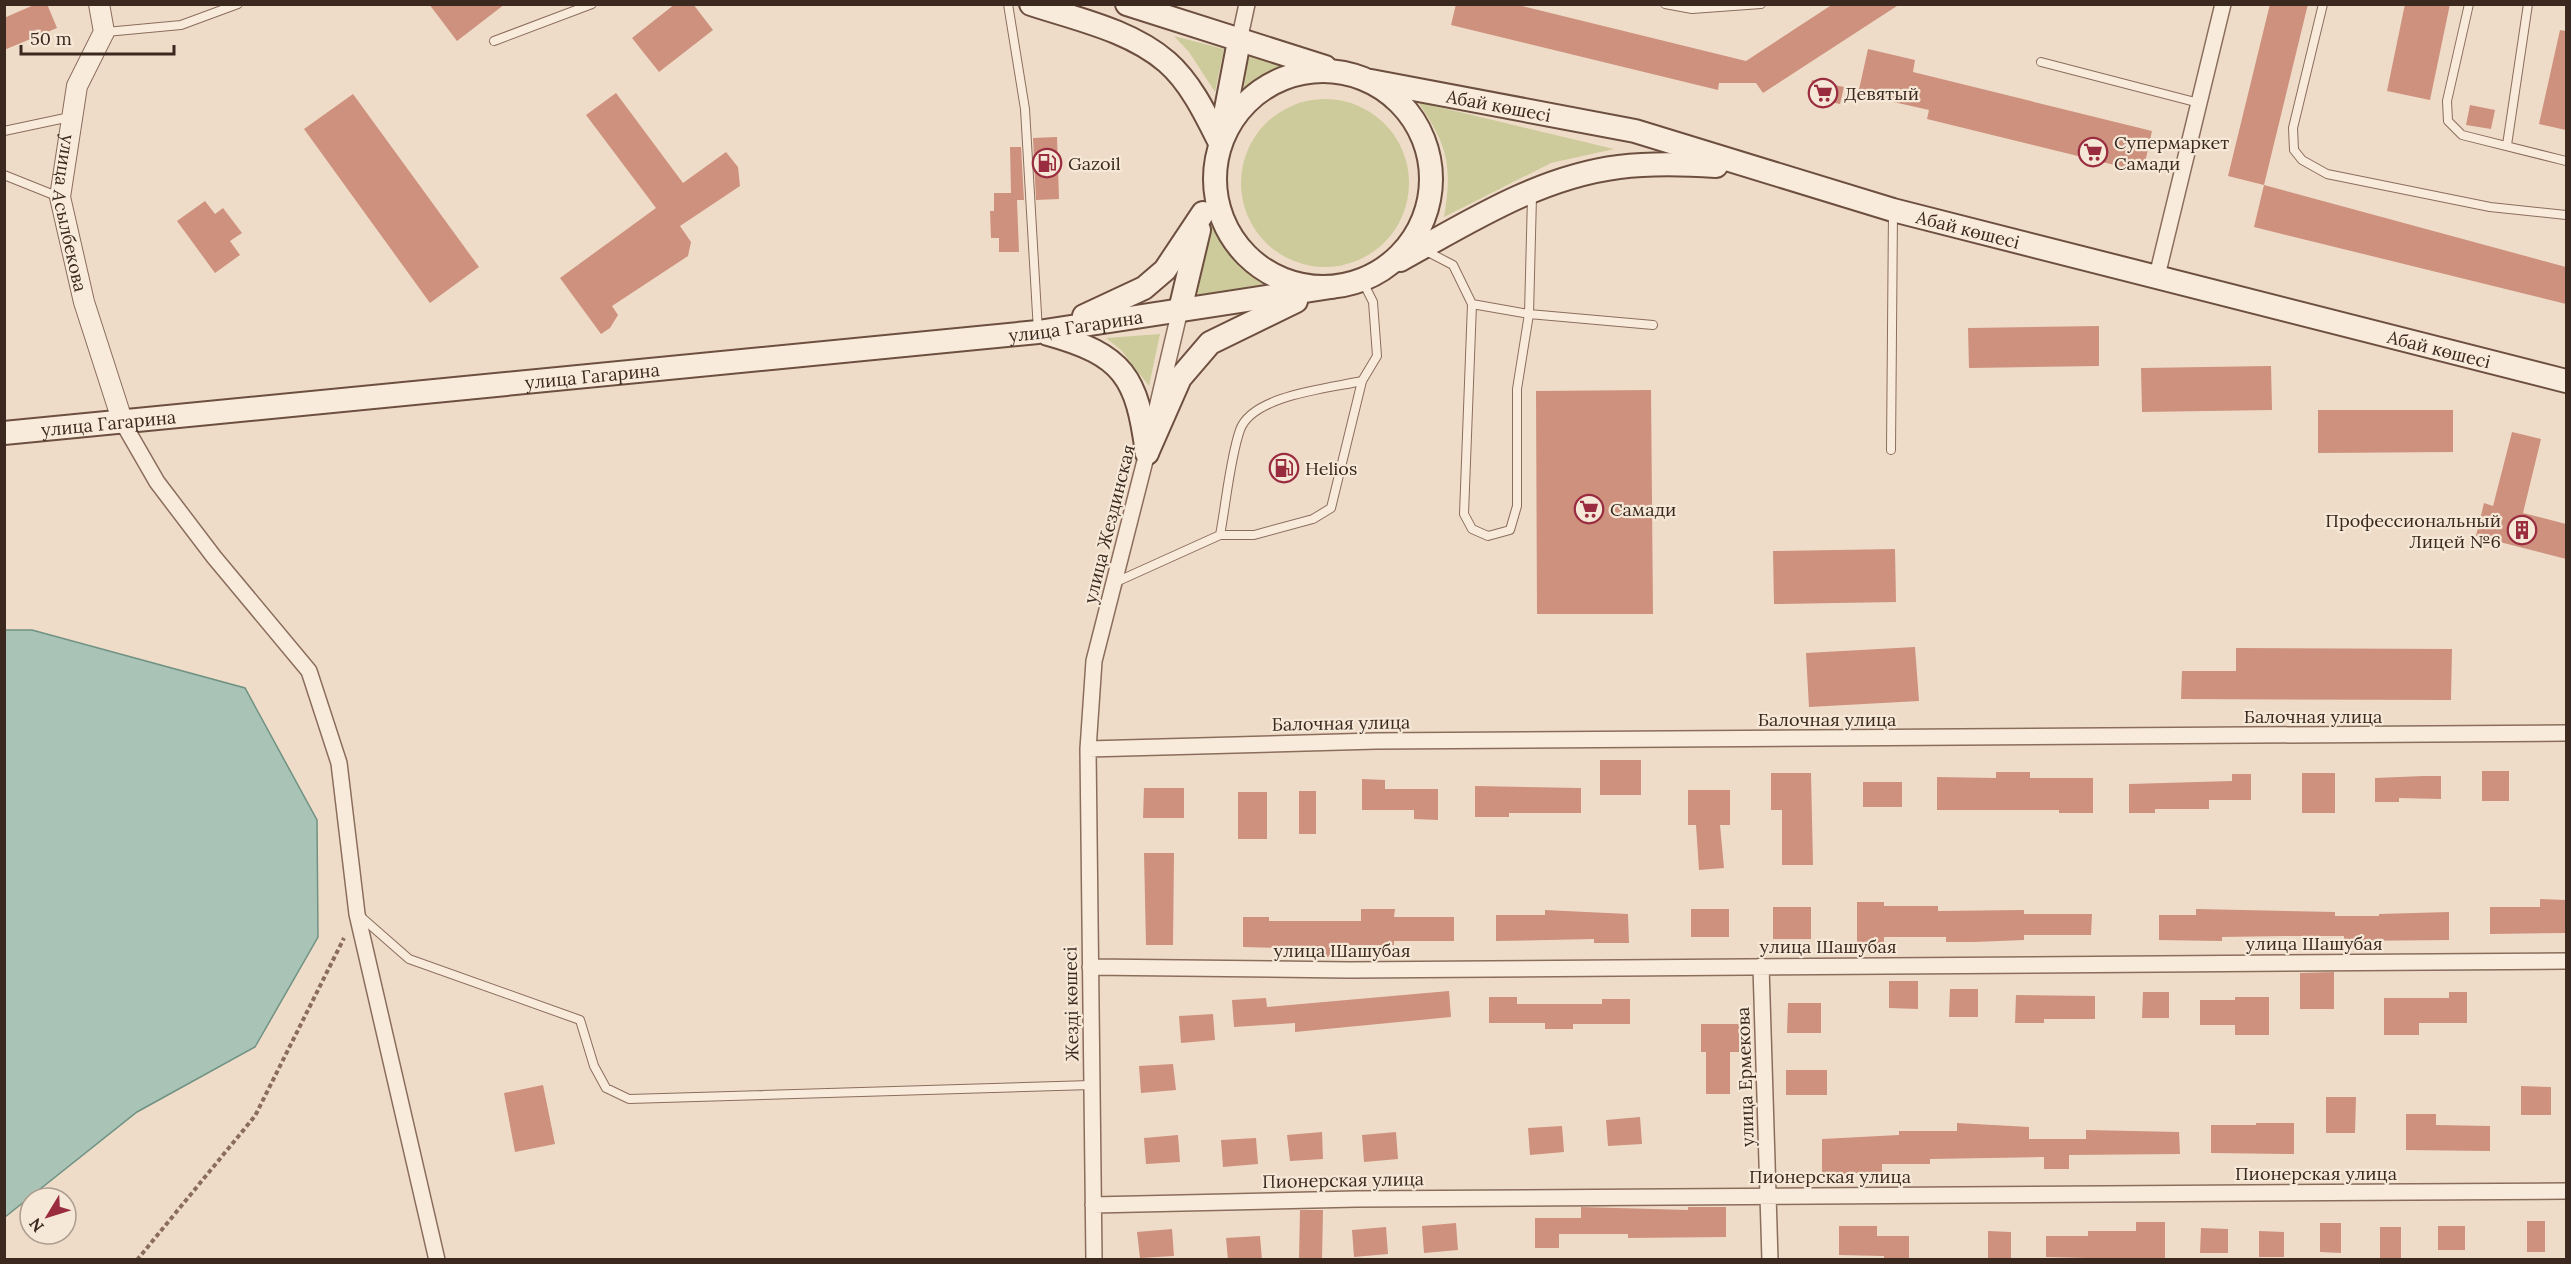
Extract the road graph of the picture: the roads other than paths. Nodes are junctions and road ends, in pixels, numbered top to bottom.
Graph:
1 (99, 4) edge
2 (238, 4) edge
3 (592, 4) edge
4 (1008, 4) edge
5 (1031, 4) edge
6 (1127, 4) edge
7 (1247, 4) edge
8 (1665, 4) edge
9 (1761, 4) edge
10 (2223, 4) edge
11 (2324, 4) edge
12 (2469, 4) edge
13 (2528, 4) edge
14 (104, 32) junction
15 (494, 41) dead end
16 (1239, 41) junction
17 (2041, 62) dead end
18 (1338, 70) junction
19 (1371, 81) junction
20 (2199, 103) junction
21 (72, 117) junction
22 (4, 131) edge
23 (2507, 145) junction
24 (1218, 154) junction
25 (2566, 161) edge
26 (1747, 167) junction
27 (4, 175) edge
28 (1532, 191) junction
29 (60, 197) junction
30 (1893, 210) junction
31 (1203, 213) junction
32 (2566, 215) edge
33 (1421, 248) junction
34 (1385, 268) junction
35 (2157, 276) junction
36 (1362, 280) junction
37 (1331, 287) junction
38 (1472, 304) junction
39 (1180, 310) junction
40 (1529, 314) junction
41 (1653, 325) dead end
42 (1038, 332) junction
43 (1362, 381) junction
44 (2566, 381) edge
45 (123, 423) junction
46 (4, 433) edge
47 (1891, 450) dead end
48 (1147, 453) junction
49 (1220, 535) junction
50 (1116, 582) junction
51 (2566, 734) edge
52 (1088, 749) junction
53 (357, 914) junction
54 (2566, 961) edge
55 (1761, 966) junction
56 (1090, 967) junction
57 (1091, 1085) junction
58 (2566, 1191) edge
59 (1769, 1196) junction
60 (1093, 1204) junction
61 (437, 1260) edge
62 (1094, 1260) edge
63 (1770, 1260) edge

1 - 14 street
2 - 14 lane
3 - 15 lane
4 - 42 lane
5 - 24 main road
6 - 16 main road
7 - 16 street
8 - 9 lane
10 - 20 street
11 - 32 lane
12 - 23 lane
13 - 23 lane
14 - 21 street, улица Асылбекова
16 - 18 main road
16 - 24 main road
17 - 20 lane
18 - 19 main road
18 - 24 main road
19 - 26 main road, Абай көшесі
19 - 34 main road
20 - 35 street
21 - 22 lane
21 - 29 street, улица Асылбекова
23 - 25 lane
24 - 31 main road
24 - 37 main road
26 - 28 main road
26 - 30 main road, Абай көшесі
27 - 29 lane
28 - 33 main road
28 - 40 lane
29 - 45 street, улица Асылбекова
30 - 35 main road, Абай көшесі
30 - 47 lane
31 - 39 main road
31 - 42 main road
33 - 34 main road
33 - 38 lane
34 - 36 main road
35 - 44 main road, Абай көшесі
36 - 37 main road
36 - 43 lane
37 - 39 main road, улица Гагарина
37 - 48 main road
38 - 40 lane
38 - 40 lane
39 - 42 main road, улица Гагарина
39 - 48 street, улица Жездинская
40 - 41 lane
42 - 45 main road, улица Гагарина
42 - 48 main road
43 - 49 lane
43 - 49 lane
45 - 46 main road, улица Гагарина
45 - 53 street
48 - 50 street, улица Жездинская
49 - 50 lane
50 - 52 street, улица Жездинская
51 - 52 street, Балочная улица
52 - 56 street, Жезді көшесі
53 - 57 lane
53 - 61 street
54 - 55 street, улица Шашубая
55 - 56 street, улица Шашубая
55 - 59 street, улица Ермекова
56 - 57 street, Жезді көшесі
57 - 60 street, Жезді көшесі
58 - 59 street, Пионерская улица
59 - 60 street, Пионерская улица
59 - 63 street, улица Ермекова
60 - 62 street, Жезді көшесі

